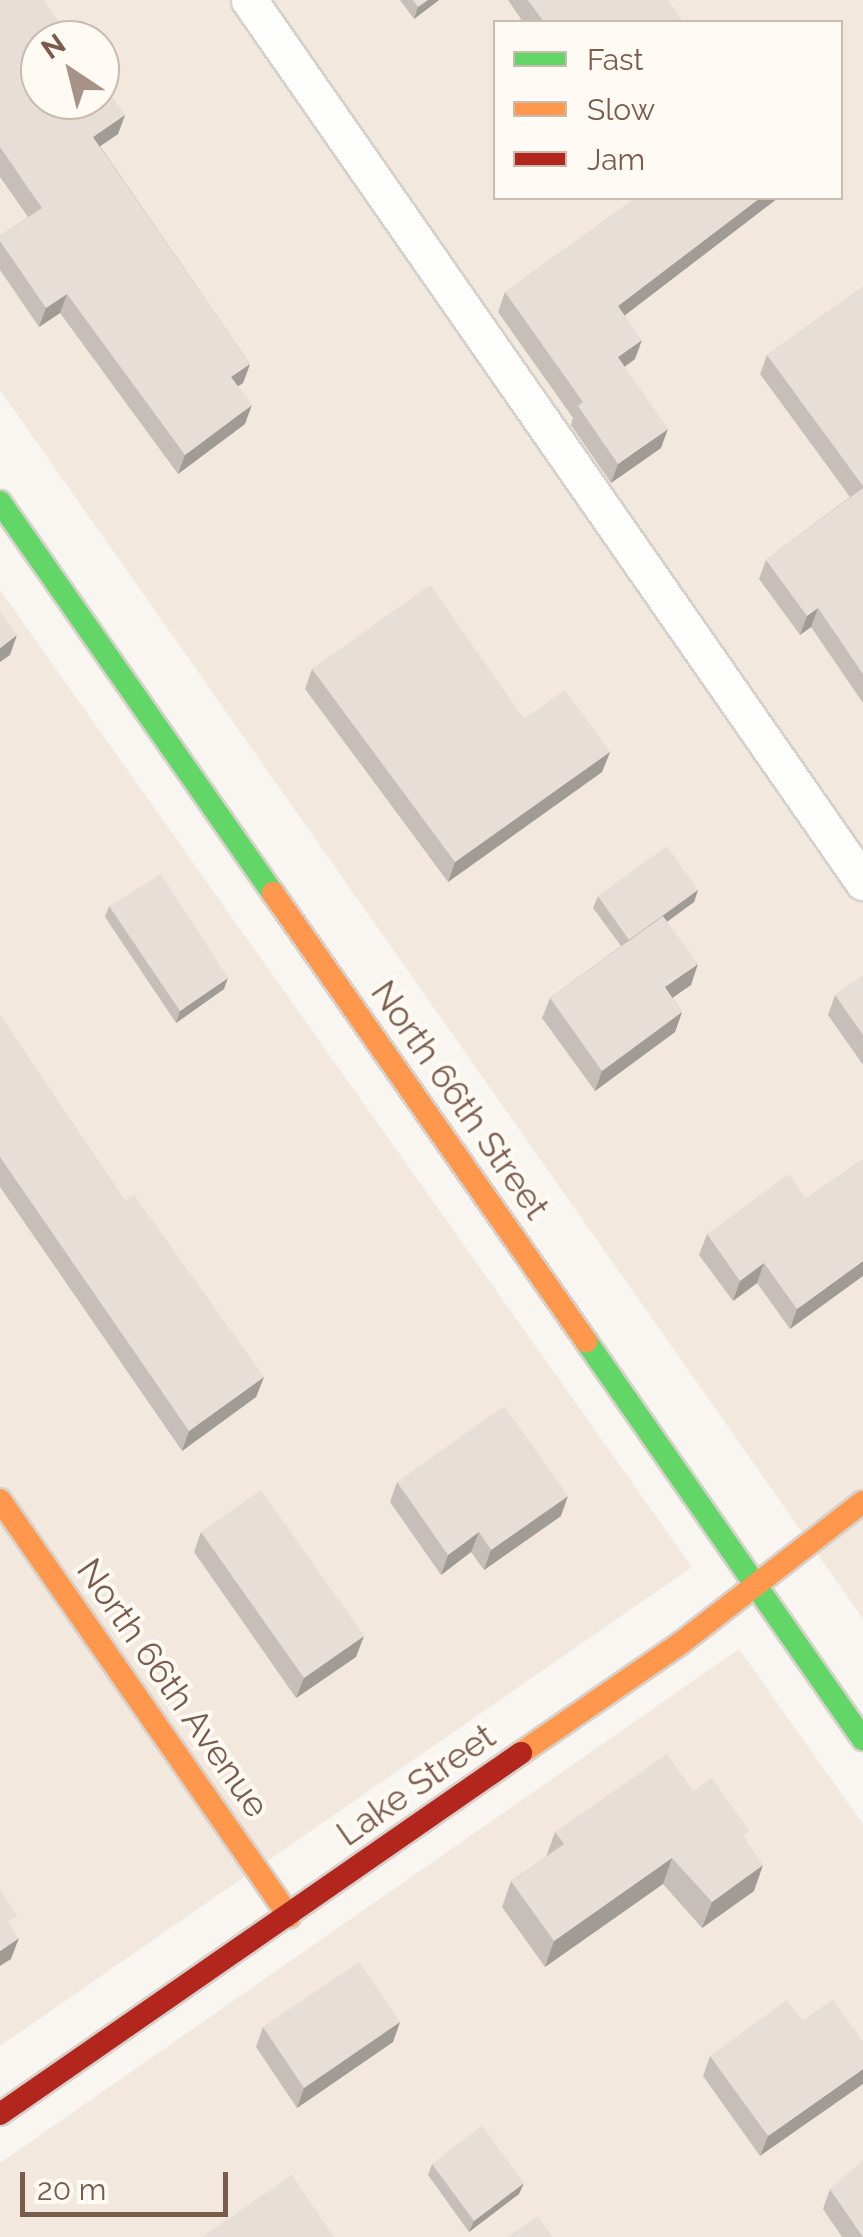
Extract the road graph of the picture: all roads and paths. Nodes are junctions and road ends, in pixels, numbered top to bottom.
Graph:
1 (249, 0) edge
2 (0, 502) edge
3 (863, 882) edge
4 (0, 1500) edge
5 (863, 1502) edge
6 (756, 1585) junction
7 (863, 1738) edge
8 (289, 1916) junction
9 (0, 2114) edge

1 - 3 lane
2 - 6 street, North 66th Street
4 - 8 street, North 66th Avenue
5 - 6 street, Lake Street
6 - 7 street, North 66th Street
6 - 8 street, Lake Street
8 - 9 street, Lake Street

